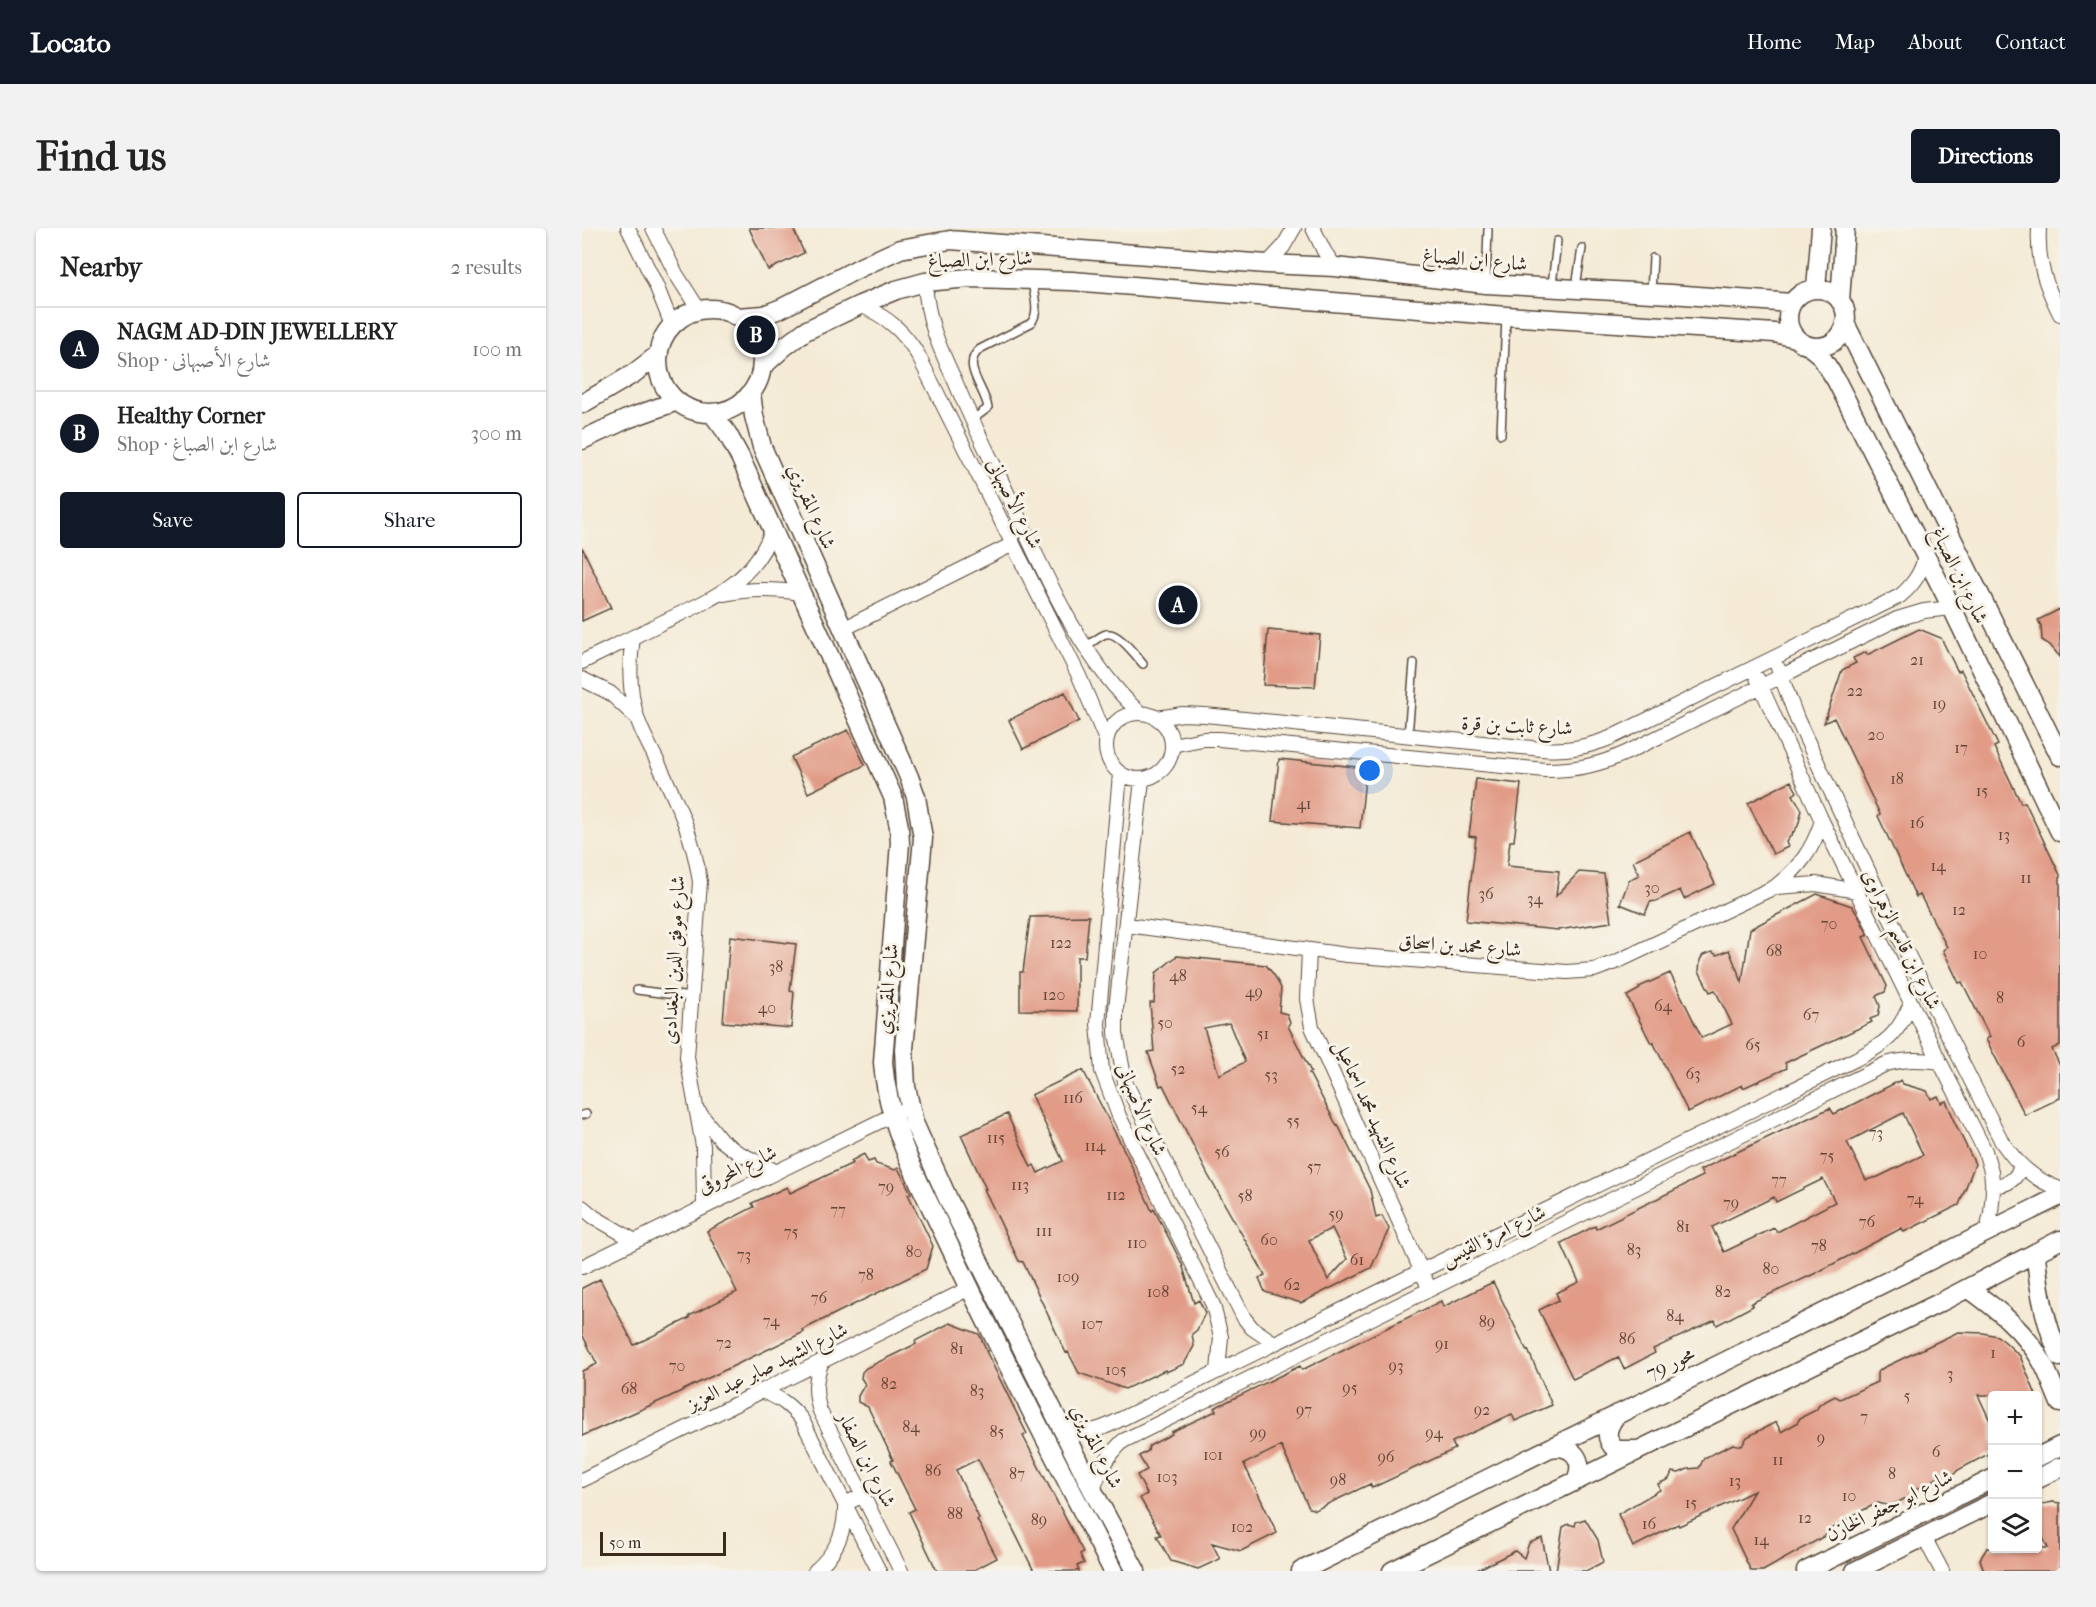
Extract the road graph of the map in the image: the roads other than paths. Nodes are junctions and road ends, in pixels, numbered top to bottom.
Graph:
1 (628, 228) edge
2 (653, 228) edge
3 (1294, 228) edge
4 (1313, 228) edge
5 (1821, 228) edge
6 (1845, 228) edge
7 (2039, 228) edge
8 (1488, 231) dead end
9 (1557, 242) dead end
10 (1582, 248) dead end
11 (1653, 258) dead end
12 (1268, 264) junction
13 (1335, 267) junction
14 (1032, 279) junction
15 (925, 282) junction
16 (1486, 284) junction
17 (1552, 288) junction
18 (1816, 289) junction
19 (1576, 290) junction
20 (1650, 294) junction
21 (1840, 301) junction
22 (1792, 303) junction
23 (860, 305) junction
24 (699, 310) junction
25 (2060, 314) edge
26 (1506, 316) junction
27 (738, 317) junction
28 (1845, 323) junction
29 (672, 325) junction
30 (1803, 342) junction
31 (659, 354) junction
32 (762, 367) junction
33 (751, 393) junction
34 (677, 401) junction
35 (582, 404) edge
36 (712, 413) junction
37 (972, 420) junction
38 (1501, 434) dead end
39 (582, 440) edge
40 (773, 527) junction
41 (1014, 544) junction
42 (1926, 555) junction
43 (802, 593) junction
44 (719, 595) junction
45 (1952, 608) junction
46 (843, 629) junction
47 (633, 637) junction
48 (1085, 647) junction
49 (1774, 658) junction
50 (582, 662) edge
51 (1414, 663) dead end
52 (1143, 664) dead end
53 (1752, 668) junction
54 (1781, 676) junction
55 (582, 679) edge
56 (1760, 686) junction
57 (1140, 713) junction
58 (637, 717) junction
59 (1157, 718) junction
60 (1402, 736) junction
61 (1106, 740) junction
62 (1172, 745) junction
63 (1393, 754) junction
64 (2060, 756) edge
65 (1120, 774) junction
66 (1142, 780) junction
67 (1822, 821) junction
68 (2060, 832) edge
69 (1775, 887) junction
70 (1857, 891) junction
71 (1127, 925) junction
72 (1903, 945) junction
73 (1310, 950) junction
74 (1887, 953) junction
75 (637, 990) dead end
76 (691, 997) junction
77 (1911, 1003) junction
78 (1940, 1062) junction
79 (909, 1107) junction
80 (697, 1109) junction
81 (892, 1116) junction
82 (2021, 1166) junction
83 (777, 1172) junction
84 (1992, 1185) junction
85 (2060, 1189) edge
86 (2060, 1196) edge
87 (704, 1207) junction
88 (582, 1208) edge
89 (1987, 1232) junction
90 (635, 1241) junction
91 (2058, 1245) edge
92 (2036, 1253) junction
93 (582, 1267) edge
94 (1421, 1270) junction
95 (970, 1288) junction
96 (1429, 1288) junction
97 (1968, 1288) junction
98 (1274, 1343) junction
99 (2060, 1357) edge
100 (822, 1361) junction
101 (1218, 1371) junction
102 (761, 1391) junction
103 (2060, 1403) edge
104 (1617, 1414) junction
105 (1062, 1427) junction
106 (2060, 1446) edge
107 (1643, 1447) junction
108 (1547, 1449) junction
109 (2042, 1455) edge
110 (2060, 1467) edge
111 (2042, 1476) edge
112 (582, 1480) edge
113 (1576, 1480) junction
114 (1988, 1481) edge
115 (1093, 1491) junction
116 (864, 1495) junction
117 (845, 1504) junction
118 (1988, 1505) edge
119 (1924, 1537) junction
120 (815, 1571) edge
121 (879, 1571) edge
122 (902, 1571) edge
123 (1113, 1571) edge
124 (1136, 1571) edge
125 (1301, 1571) edge
126 (1392, 1571) edge
127 (1806, 1571) edge
128 (1855, 1571) edge
129 (1942, 1571) edge

1 - 29 street
2 - 24 street
3 - 12 street
4 - 13 street
5 - 18 street
6 - 21 street
7 - 25 street
8 - 16 lane
9 - 17 lane
10 - 19 lane
11 - 20 lane
12 - 13 street, شارع ابن الصباغ
12 - 27 street, شارع ابن الصباغ
13 - 16 street, شارع ابن الصباغ
14 - 15 street, شارع ابن الصباغ
14 - 26 street, شارع ابن الصباغ
14 - 37 lane
15 - 23 street, شارع ابن الصباغ
15 - 37 street, شارع الأصبهانى
16 - 17 street, شارع ابن الصباغ
17 - 19 street, شارع ابن الصباغ
18 - 21 street
18 - 22 street
19 - 20 street, شارع ابن الصباغ
20 - 22 street, شارع ابن الصباغ
21 - 28 street
22 - 30 street
23 - 32 street, شارع ابن الصباغ
23 - 41 street, شارع الأصبهانى
24 - 27 street
24 - 29 street
26 - 30 street, شارع ابن الصباغ
26 - 38 lane
27 - 32 street
28 - 30 street
28 - 64 street, شارع ابن الصباغ
29 - 31 street
30 - 42 street, شارع ابن الصباغ
31 - 34 street
31 - 35 street
32 - 33 street
33 - 36 street
33 - 46 street, شارع المقريزي
34 - 36 street
34 - 39 street
36 - 40 street, شارع المقريزي
37 - 48 street, شارع الأصبهانى
40 - 43 street, شارع المقريزي
40 - 44 street
41 - 46 street
41 - 61 street, شارع الأصبهانى
42 - 45 street, شارع ابن الصباغ
42 - 49 street, شارع ثابت بن قرة
43 - 44 street
43 - 81 street, شارع المقريزي
44 - 47 street
45 - 54 street, شارع ثابت بن قرة
45 - 68 street, شارع ابن الصباغ
46 - 79 street, شارع المقريزي
47 - 50 street
47 - 58 street, شارع موفق الدين البغدادى
48 - 52 lane
48 - 57 street, شارع الأصبهانى
49 - 53 street, شارع ثابت بن قرة
49 - 54 street, شارع ابن قاسم الزهراوى
51 - 60 lane
53 - 56 street, شارع ابن قاسم الزهراوى
53 - 60 street, شارع ثابت بن قرة
54 - 56 street, شارع ثابت بن قرة
54 - 72 street, شارع ابن قاسم الزهراوى
55 - 58 street, شارع موفق الدين البغدادى
56 - 63 street, شارع ثابت بن قرة
56 - 67 street, شارع ابن قاسم الزهراوى
57 - 59 street
57 - 61 street
58 - 76 street, شارع موفق الدين البغدادى
59 - 60 street, شارع ثابت بن قرة
59 - 62 street
60 - 63 street
61 - 65 street
62 - 63 street, شارع ثابت بن قرة
62 - 66 street
65 - 66 street
65 - 101 street, شارع الأصبهانى
66 - 71 street, شارع الأصبهانى
67 - 69 street, شارع محمد بن اسحاق
67 - 70 street, شارع ابن قاسم الزهراوى
69 - 70 street, شارع محمد بن اسحاق
69 - 73 street, شارع محمد بن اسحاق
70 - 74 street, شارع ابن قاسم الزهراوى
71 - 73 street, شارع محمد بن اسحاق
71 - 98 street, شارع الأصبهانى
72 - 74 street
72 - 82 street, شارع ابن قاسم الزهراوى
73 - 94 street, شارع الشهيد محمد اسماعيل
74 - 77 street, شارع ابن قاسم الزهراوى
75 - 76 lane
76 - 80 street, شارع موفق الدين البغدادى
77 - 78 street, شارع ابن قاسم الزهراوى
77 - 94 street, شارع امرؤ القيس
78 - 84 street, شارع ابن قاسم الزهراوى
78 - 96 street, شارع امرؤ القيس
79 - 81 street, شارع المحروقى
79 - 105 street, شارع المقريزي
80 - 83 street, شارع موفق الدين البغدادى
80 - 87 street, شارع موفق الدين البغدادى
81 - 83 street, شارع المحروقى
81 - 95 street, شارع المقريزي
82 - 84 street
82 - 85 street, شارع ابن قاسم الزهراوى
83 - 87 street, شارع المحروقى
84 - 89 street, شارع ابن قاسم الزهراوى
86 - 89 street, محور 79
87 - 90 street, شارع المحروقى
88 - 90 street
89 - 104 street, محور 79
90 - 93 street, شارع المحروقى
91 - 92 street
92 - 97 street
92 - 99 street
94 - 96 street, شارع الشهيد محمد اسماعيل
94 - 98 street, شارع امرؤ القيس
95 - 100 street, شارع الشهيد صابر عبد العزيز
95 - 123 street, شارع المقريزي
96 - 115 street, شارع امرؤ القيس
97 - 103 street
97 - 107 street
98 - 101 street, شارع امرؤ القيس
100 - 102 street, شارع الشهيد صابر عبد العزيز
100 - 116 street, شارع ابن الصفار
101 - 105 street, شارع امرؤ القيس
102 - 112 street, شارع الشهيد صابر عبد العزيز
102 - 117 street, شارع ابن الصفار
104 - 107 street
104 - 108 street, محور 79
105 - 115 street, شارع المقريزي
106 - 109 street
107 - 113 street
108 - 113 street
108 - 125 street, محور 79
110 - 111 street
113 - 126 street
114 - 127 street, شارع ابو جعفر الخازن
115 - 124 street, شارع المقريزي
116 - 117 street
116 - 122 street, شارع ابن الصفار
117 - 120 street
117 - 121 street, شارع ابن الصفار
118 - 119 street
119 - 128 street
119 - 129 street

